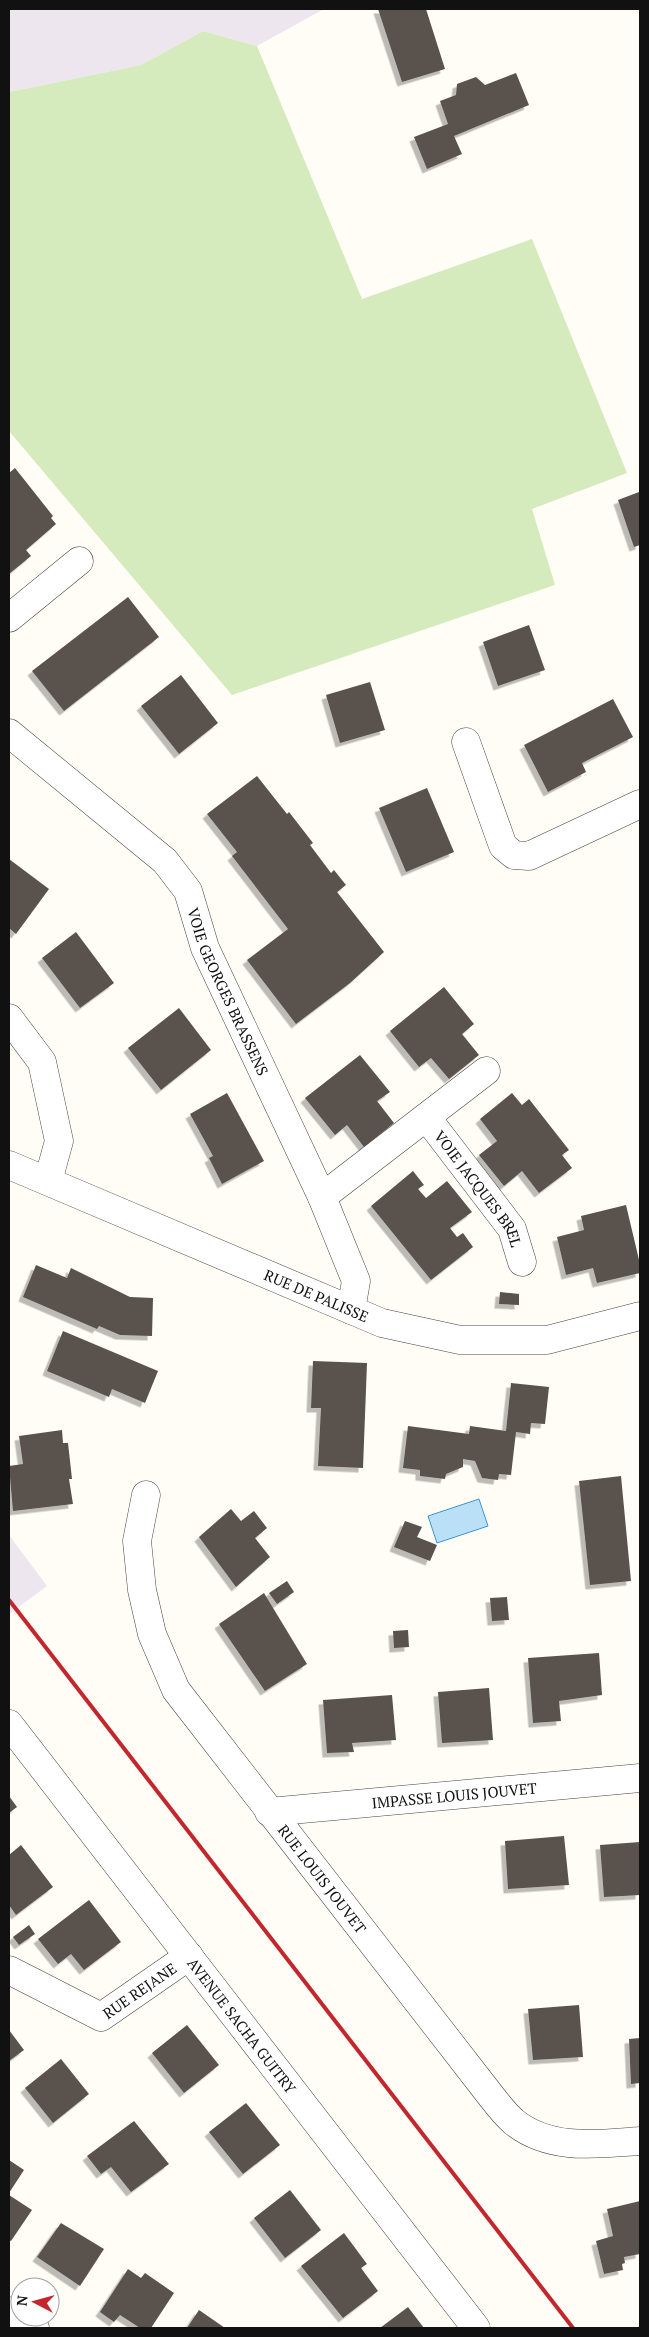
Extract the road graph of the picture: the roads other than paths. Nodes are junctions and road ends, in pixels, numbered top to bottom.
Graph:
1 (79, 561) dead end
2 (9, 618) edge
3 (9, 733) edge
4 (466, 742) dead end
5 (640, 804) edge
6 (9, 1018) edge
7 (486, 1071) dead end
8 (427, 1118) junction
9 (9, 1165) edge
10 (48, 1181) junction
11 (322, 1197) junction
12 (522, 1262) dead end
13 (351, 1310) junction
14 (640, 1316) edge
15 (146, 1495) dead end
16 (9, 1724) edge
17 (640, 1778) edge
18 (269, 1812) junction
19 (189, 1956) junction
20 (9, 1970) edge
21 (640, 2141) edge
22 (9, 2311) edge
23 (34, 2328) edge
24 (476, 2328) edge

1 - 2 street
3 - 11 street, VOIE GEORGES BRASSENS
4 - 5 street
6 - 10 street
7 - 8 street, VOIE JACQUES BREL
8 - 11 street, VOIE JACQUES BREL
8 - 12 street, VOIE JACQUES BREL
9 - 10 street, RUE DE PALISSE
10 - 13 street, RUE DE PALISSE
11 - 13 street, VOIE GEORGES BRASSENS
13 - 14 street, RUE DE PALISSE
15 - 18 street, RUE LOUIS JOUVET
16 - 19 street, AVENUE SACHA GUITRY
17 - 18 street, IMPASSE LOUIS JOUVET
18 - 21 street, RUE LOUIS JOUVET
19 - 20 street, RUE REJANE
19 - 24 street, AVENUE SACHA GUITRY
22 - 23 street

